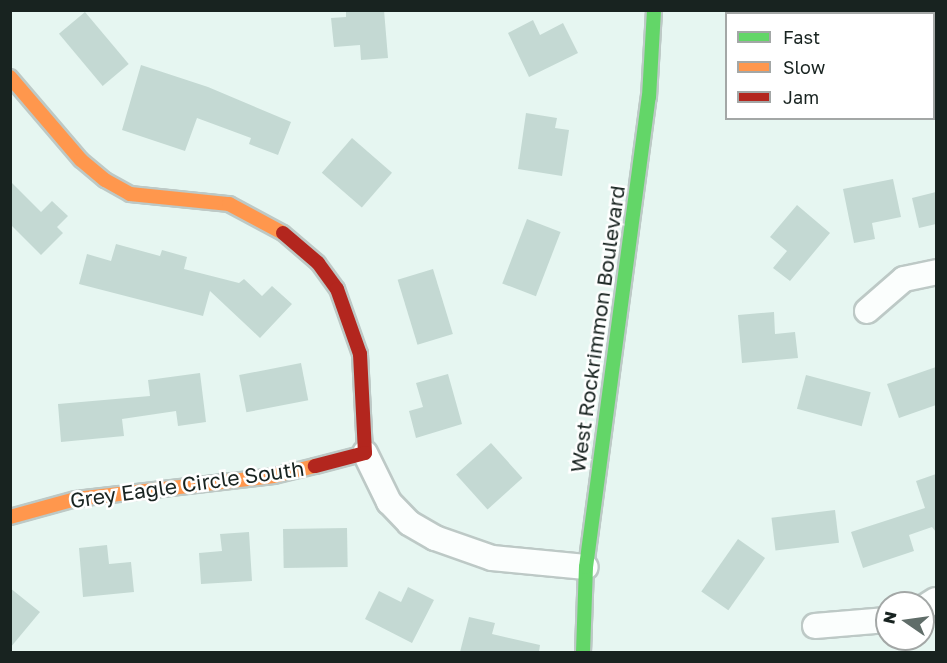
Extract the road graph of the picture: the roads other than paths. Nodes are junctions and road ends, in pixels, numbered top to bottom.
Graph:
1 (654, 10) edge
2 (10, 77) edge
3 (936, 272) edge
4 (867, 311) dead end
5 (364, 453) junction
6 (10, 517) edge
7 (586, 567) junction
8 (875, 621) edge
9 (815, 626) dead end
10 (583, 652) edge

1 - 7 street, West Rockrimmon Boulevard
2 - 5 street
3 - 4 street
5 - 6 street, Grey Eagle Circle South
5 - 7 street
7 - 10 street, West Rockrimmon Boulevard
8 - 9 street

